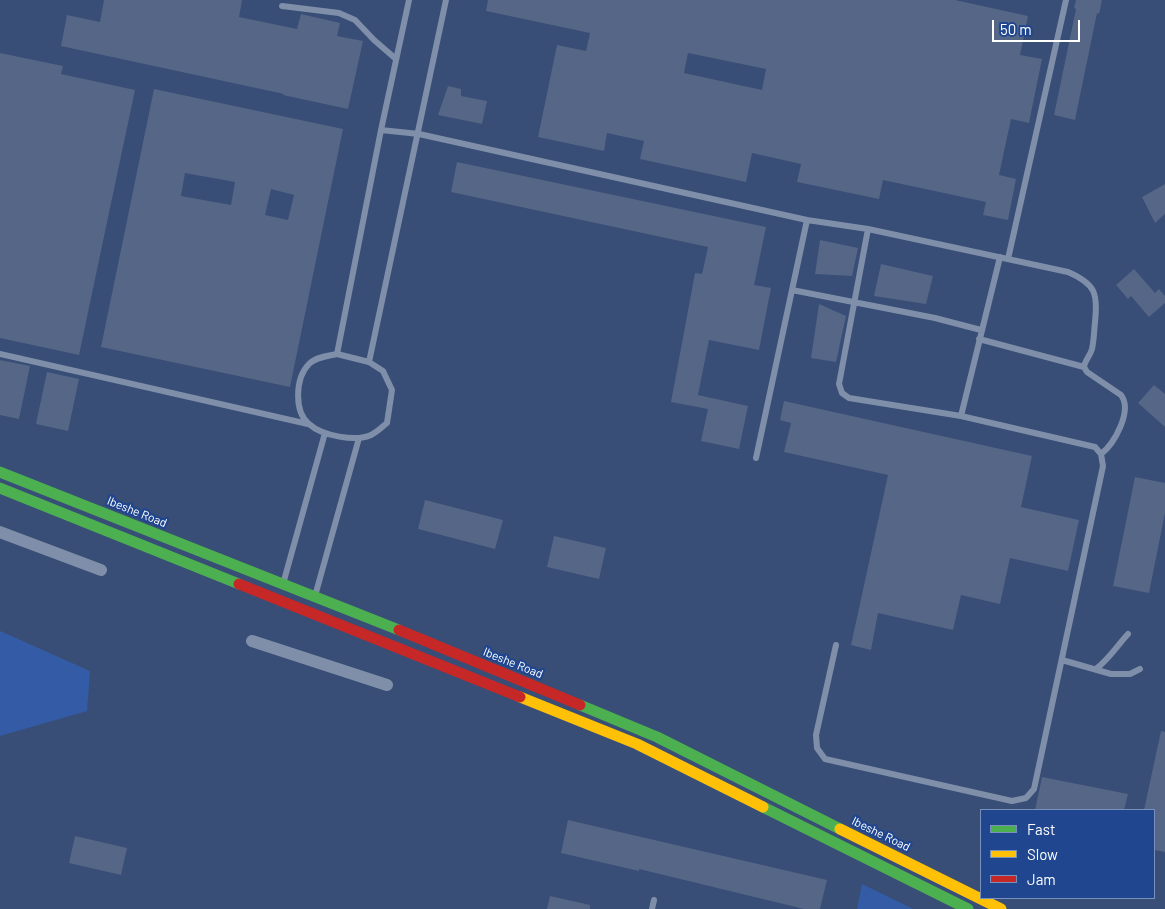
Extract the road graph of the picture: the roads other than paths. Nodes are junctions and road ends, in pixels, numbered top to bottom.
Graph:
1 (409, 0) edge
2 (446, 0) edge
3 (1066, 0) edge
4 (282, 6) dead end
5 (396, 59) junction
6 (381, 130) junction
7 (419, 134) junction
8 (807, 220) junction
9 (868, 229) junction
10 (1000, 257) junction
11 (1008, 259) junction
12 (792, 290) junction
13 (855, 303) junction
14 (981, 330) junction
15 (979, 339) junction
16 (0, 354) edge
17 (337, 354) junction
18 (369, 362) junction
19 (1084, 367) junction
20 (961, 416) junction
21 (308, 424) junction
22 (325, 433) junction
23 (359, 438) junction
24 (1101, 454) junction
25 (756, 458) dead end
26 (0, 472) edge
27 (0, 488) edge
28 (0, 532) edge
29 (101, 570) dead end
30 (283, 584) junction
31 (315, 597) junction
32 (1128, 634) dead end
33 (252, 640) dead end
34 (836, 645) dead end
35 (1062, 660) junction
36 (1096, 669) junction
37 (1140, 669) dead end
38 (388, 685) dead end
39 (980, 898) edge
40 (982, 899) edge
41 (654, 900) dead end
42 (652, 909) edge
43 (968, 909) edge
44 (1002, 909) edge

1 - 5 lane
2 - 7 lane
3 - 11 lane
4 - 5 lane
5 - 6 lane
6 - 7 lane
6 - 17 lane
7 - 8 lane
7 - 18 lane
8 - 9 lane
8 - 12 lane
9 - 10 lane
9 - 13 lane
10 - 11 lane
10 - 14 lane
11 - 19 lane
12 - 13 lane
12 - 25 lane
13 - 14 lane
13 - 20 lane
14 - 15 lane
15 - 19 lane
15 - 20 lane
16 - 21 lane
17 - 18 lane
17 - 21 lane
18 - 23 lane
19 - 24 lane
20 - 24 lane
21 - 22 lane
22 - 23 lane
22 - 30 lane
23 - 31 lane
24 - 35 lane
26 - 30 main road, Ibeshe Road
27 - 43 main road
28 - 29 street
30 - 31 main road, Ibeshe Road
31 - 39 main road, Ibeshe Road
32 - 36 lane
33 - 38 street
34 - 35 lane
35 - 36 lane
36 - 37 lane
40 - 44 main road, Ibeshe Road
41 - 42 lane

